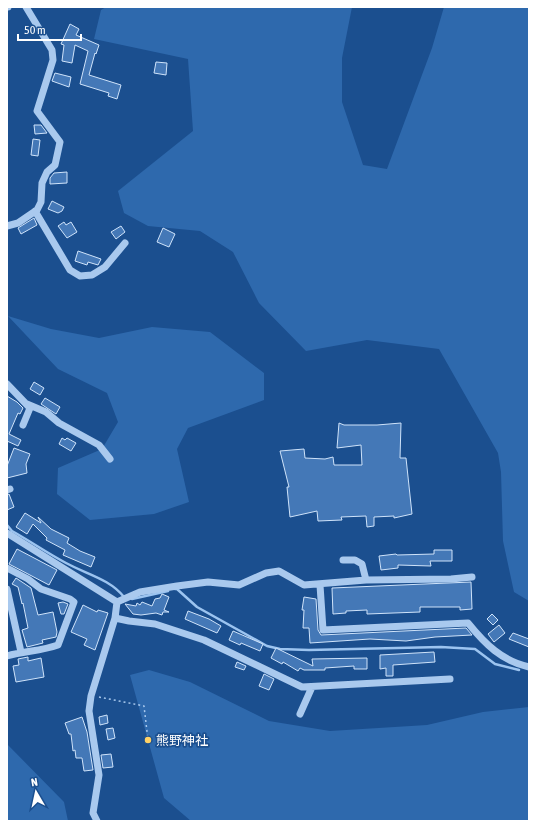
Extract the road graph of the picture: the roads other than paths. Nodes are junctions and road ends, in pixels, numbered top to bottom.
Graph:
1 (26, 7) edge
2 (35, 211) junction
3 (7, 226) edge
4 (125, 243) dead end
5 (7, 384) edge
6 (27, 404) junction
7 (23, 425) dead end
8 (110, 459) dead end
9 (7, 533) edge
10 (342, 560) dead end
11 (7, 568) edge
12 (472, 577) dead end
13 (366, 580) junction
14 (320, 585) junction
15 (7, 589) edge
16 (117, 602) junction
17 (114, 618) junction
18 (21, 652) junction
19 (7, 656) edge
20 (529, 667) edge
21 (450, 679) dead end
22 (312, 687) junction
23 (300, 714) dead end
24 (97, 821) edge

1 - 2 street
2 - 3 street
2 - 4 street
5 - 6 street
6 - 7 street
6 - 8 street
9 - 16 street
10 - 13 street
11 - 18 street
12 - 13 street
13 - 14 street
14 - 16 street
14 - 20 street
15 - 18 street
16 - 17 street
17 - 22 street
17 - 24 street
18 - 19 street
21 - 22 street
22 - 23 street

